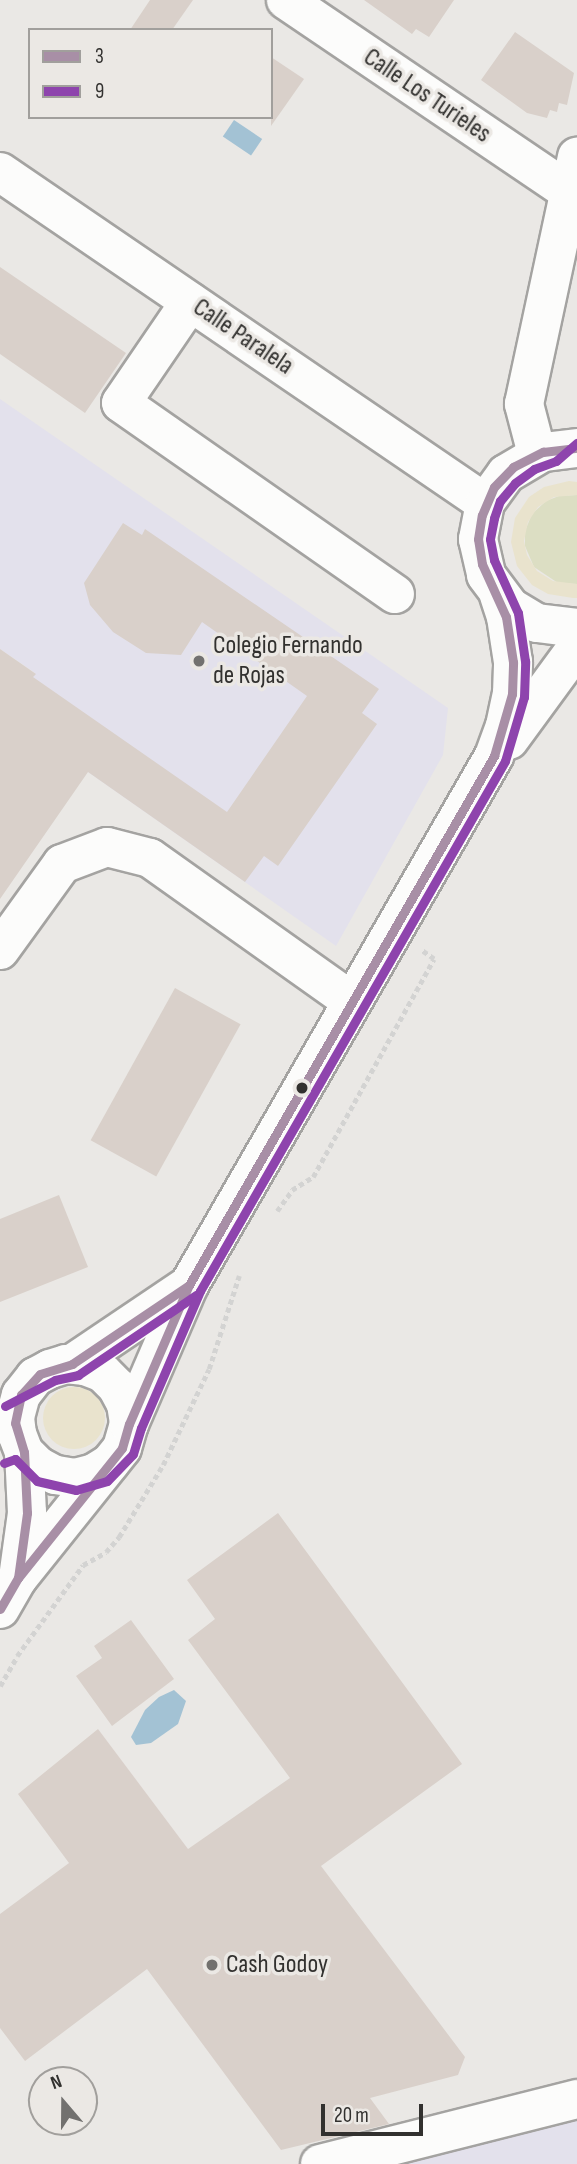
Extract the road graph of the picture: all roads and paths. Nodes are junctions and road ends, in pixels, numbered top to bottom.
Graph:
1 (286, 0) edge
2 (0, 172) edge
3 (573, 174) edge
4 (190, 302) junction
5 (560, 445) edge
6 (485, 503) junction
7 (395, 594) dead end
8 (499, 595) junction
9 (577, 628) edge
10 (577, 647) edge
11 (477, 784) junction
12 (0, 950) edge
13 (435, 959) dead end
14 (351, 1001) junction
15 (270, 1221) dead end
16 (240, 1273) dead end
17 (189, 1285) junction
18 (72, 1364) junction
19 (16, 1388) edge
20 (129, 1424) junction
21 (15, 1449) edge
22 (110, 1462) junction
23 (9, 1593) edge
24 (0, 1686) edge
25 (577, 2099) edge
26 (320, 2164) edge

1 - 3 main road, Calle Los Turieles
2 - 4 main road, Calle Paralela
3 - 5 main road
4 - 6 main road, Calle Paralela
4 - 7 main road
5 - 6 main road
6 - 8 main road
8 - 9 main road
8 - 11 main road
10 - 11 main road
11 - 14 main road
12 - 14 main road
13 - 15 path
14 - 17 main road
16 - 24 path
17 - 18 main road
17 - 20 main road
18 - 19 main road
18 - 20 main road
19 - 21 main road
20 - 22 main road
21 - 22 main road
21 - 23 main road
22 - 23 main road
25 - 26 main road

